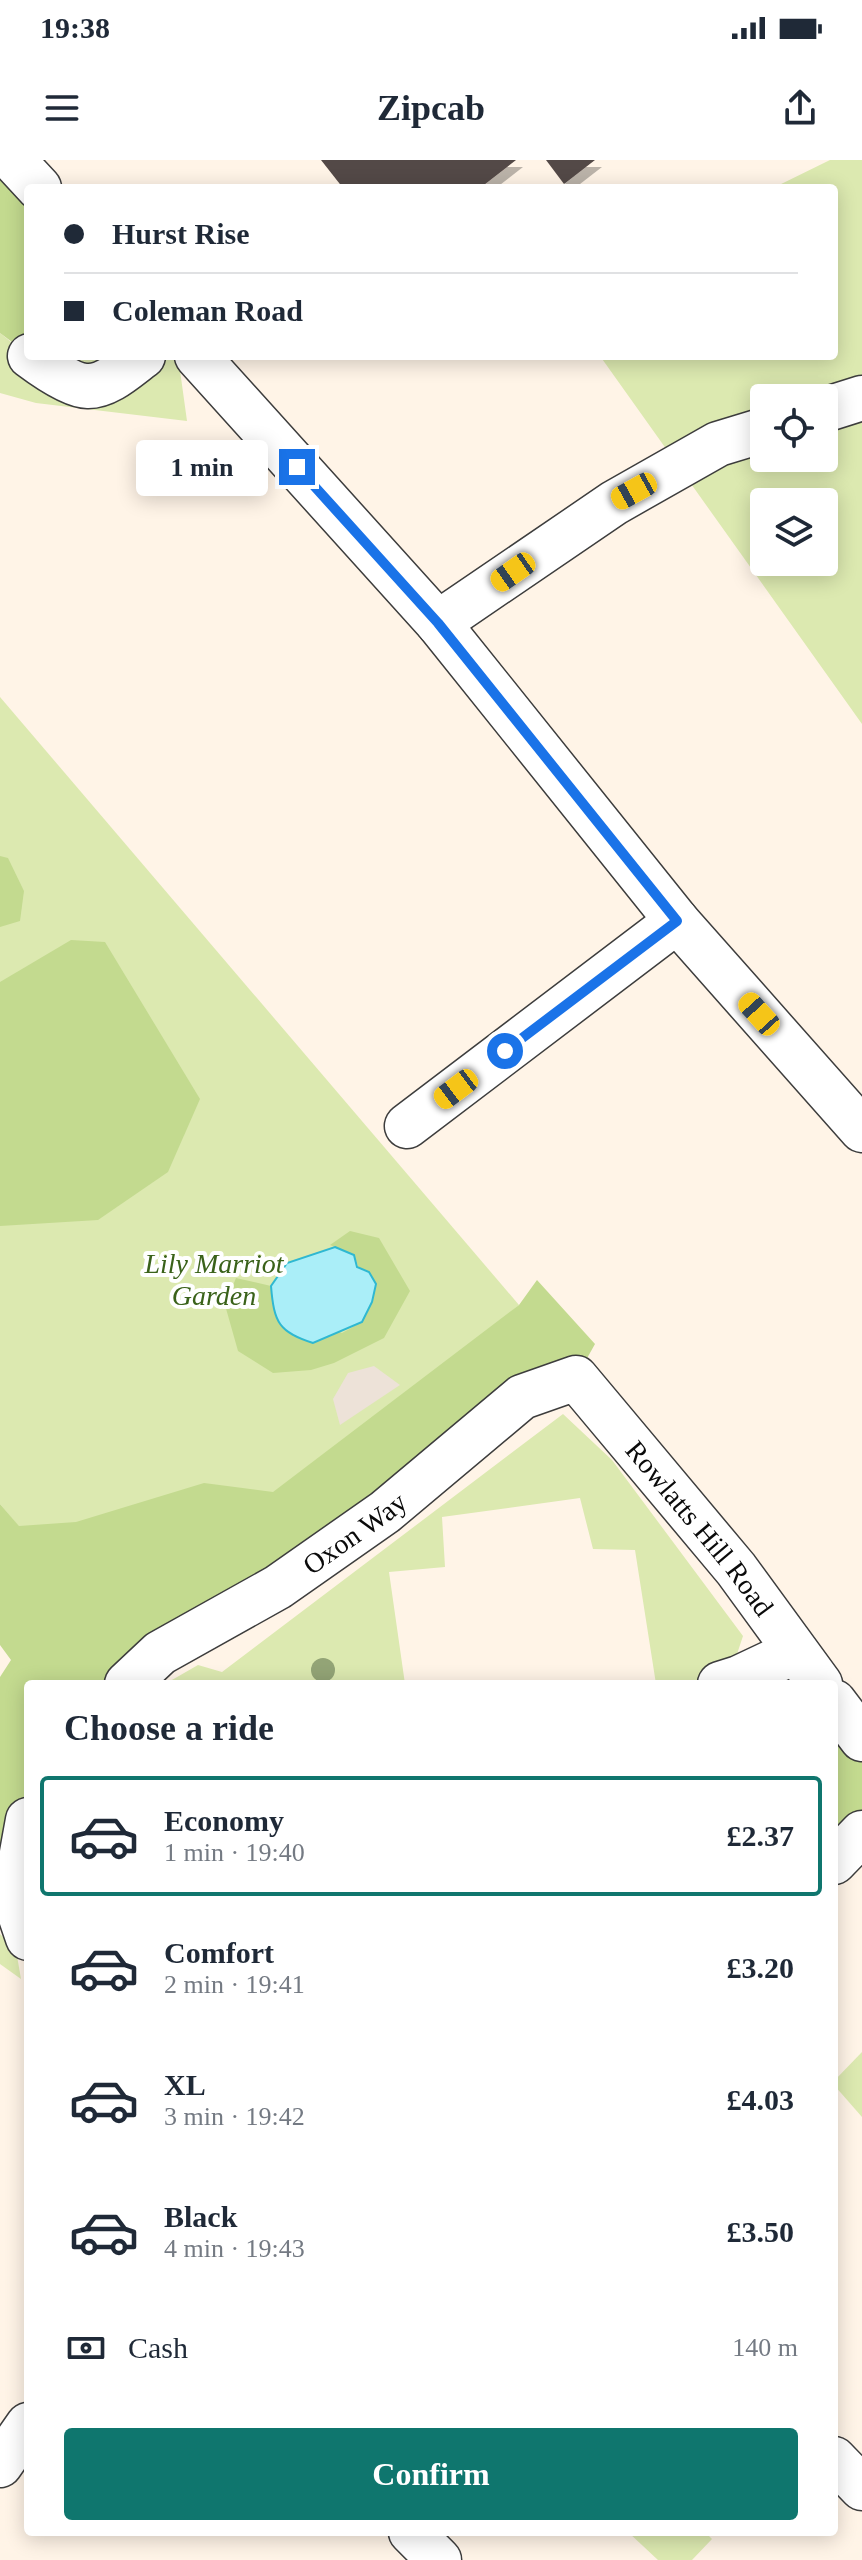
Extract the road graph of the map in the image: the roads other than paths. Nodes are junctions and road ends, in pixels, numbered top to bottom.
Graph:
1 (13, 160) edge
2 (35, 184) edge
3 (0, 333) edge
4 (24, 351) edge
5 (35, 360) edge
6 (138, 360) edge
7 (201, 360) edge
8 (862, 398) edge
9 (838, 406) edge
10 (750, 434) edge
11 (438, 623) junction
12 (677, 921) junction
13 (407, 1126) dead end
14 (862, 1130) edge
15 (576, 1378) joint
16 (807, 1668) edge
17 (131, 1680) edge
18 (731, 1680) edge
19 (838, 1707) edge
20 (862, 1739) edge
21 (862, 1833) edge
22 (24, 1835) edge
23 (838, 1858) edge
24 (7, 1900) edge
25 (24, 1931) edge
26 (24, 2431) edge
27 (0, 2465) edge

1 - 2 street
3 - 4 street
5 - 6 street
7 - 11 street
8 - 9 street
10 - 11 street
11 - 12 street
12 - 13 street
12 - 14 street
15 - 16 street, Rowlatts Hill Road
15 - 17 street, Oxon Way
16 - 18 street
19 - 20 street
21 - 23 street
22 - 24 street
24 - 25 street
26 - 27 street

